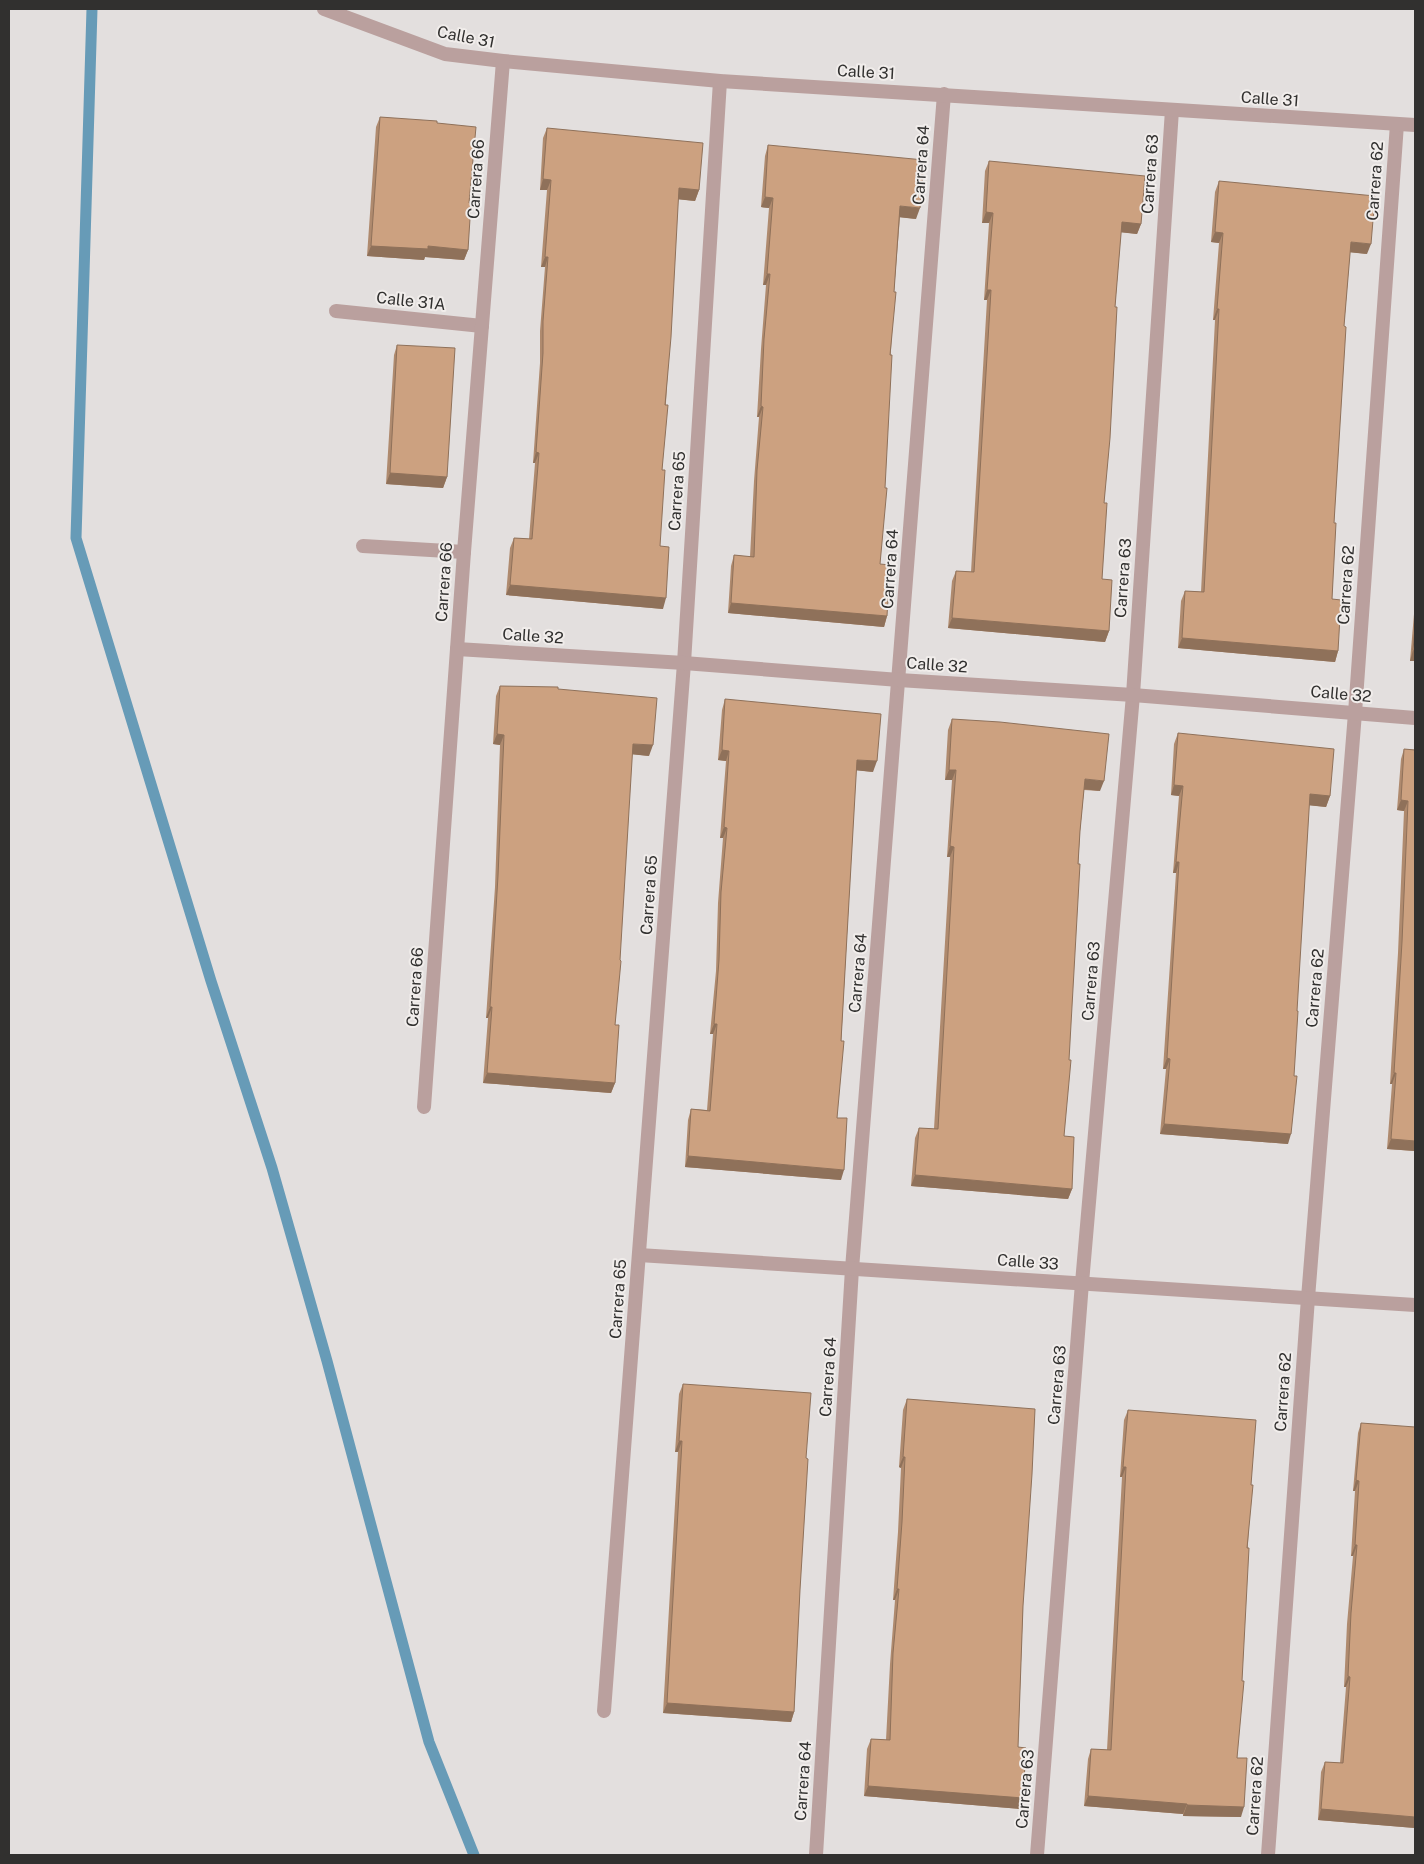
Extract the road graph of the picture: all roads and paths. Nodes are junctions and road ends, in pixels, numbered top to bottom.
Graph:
1 (324, 9) edge
2 (503, 61) junction
3 (720, 81) junction
4 (944, 94) junction
5 (1172, 110) junction
6 (1397, 124) junction
7 (1415, 125) edge
8 (336, 311) dead end
9 (482, 326) junction
10 (363, 546) dead end
11 (464, 552) junction
12 (457, 649) junction
13 (684, 663) junction
14 (899, 680) junction
15 (1133, 695) junction
16 (1355, 713) junction
17 (1415, 718) edge
18 (424, 1107) dead end
19 (639, 1255) junction
20 (852, 1269) junction
21 (1082, 1283) junction
22 (1308, 1298) junction
23 (1415, 1305) edge
24 (604, 1710) dead end
25 (816, 1855) edge
26 (1037, 1855) edge
27 (1268, 1855) edge

1 - 2 street, Calle 31
2 - 3 street, Calle 31
2 - 9 street, Carrera 66
3 - 4 street, Calle 31
3 - 13 street, Carrera 65
4 - 5 street, Calle 31
4 - 14 street, Carrera 64
5 - 6 street, Calle 31
5 - 15 street, Carrera 63
6 - 7 street, Calle 31
6 - 16 street, Carrera 62
8 - 9 street, Calle 31A
9 - 11 street, Carrera 66
10 - 11 street
11 - 12 street, Carrera 66
12 - 13 street, Calle 32
12 - 18 street, Carrera 66
13 - 14 street, Calle 32
13 - 19 street, Carrera 65
14 - 15 street, Calle 32
14 - 20 street, Carrera 64
15 - 16 street, Calle 32
15 - 21 street, Carrera 63
16 - 17 street, Calle 32
16 - 22 street, Carrera 62
19 - 20 street, Calle 33
19 - 24 street, Carrera 65
20 - 21 street, Calle 33
20 - 25 street, Carrera 64
21 - 22 street, Calle 33
21 - 26 street, Carrera 63
22 - 23 street, Calle 33
22 - 27 street, Carrera 62

